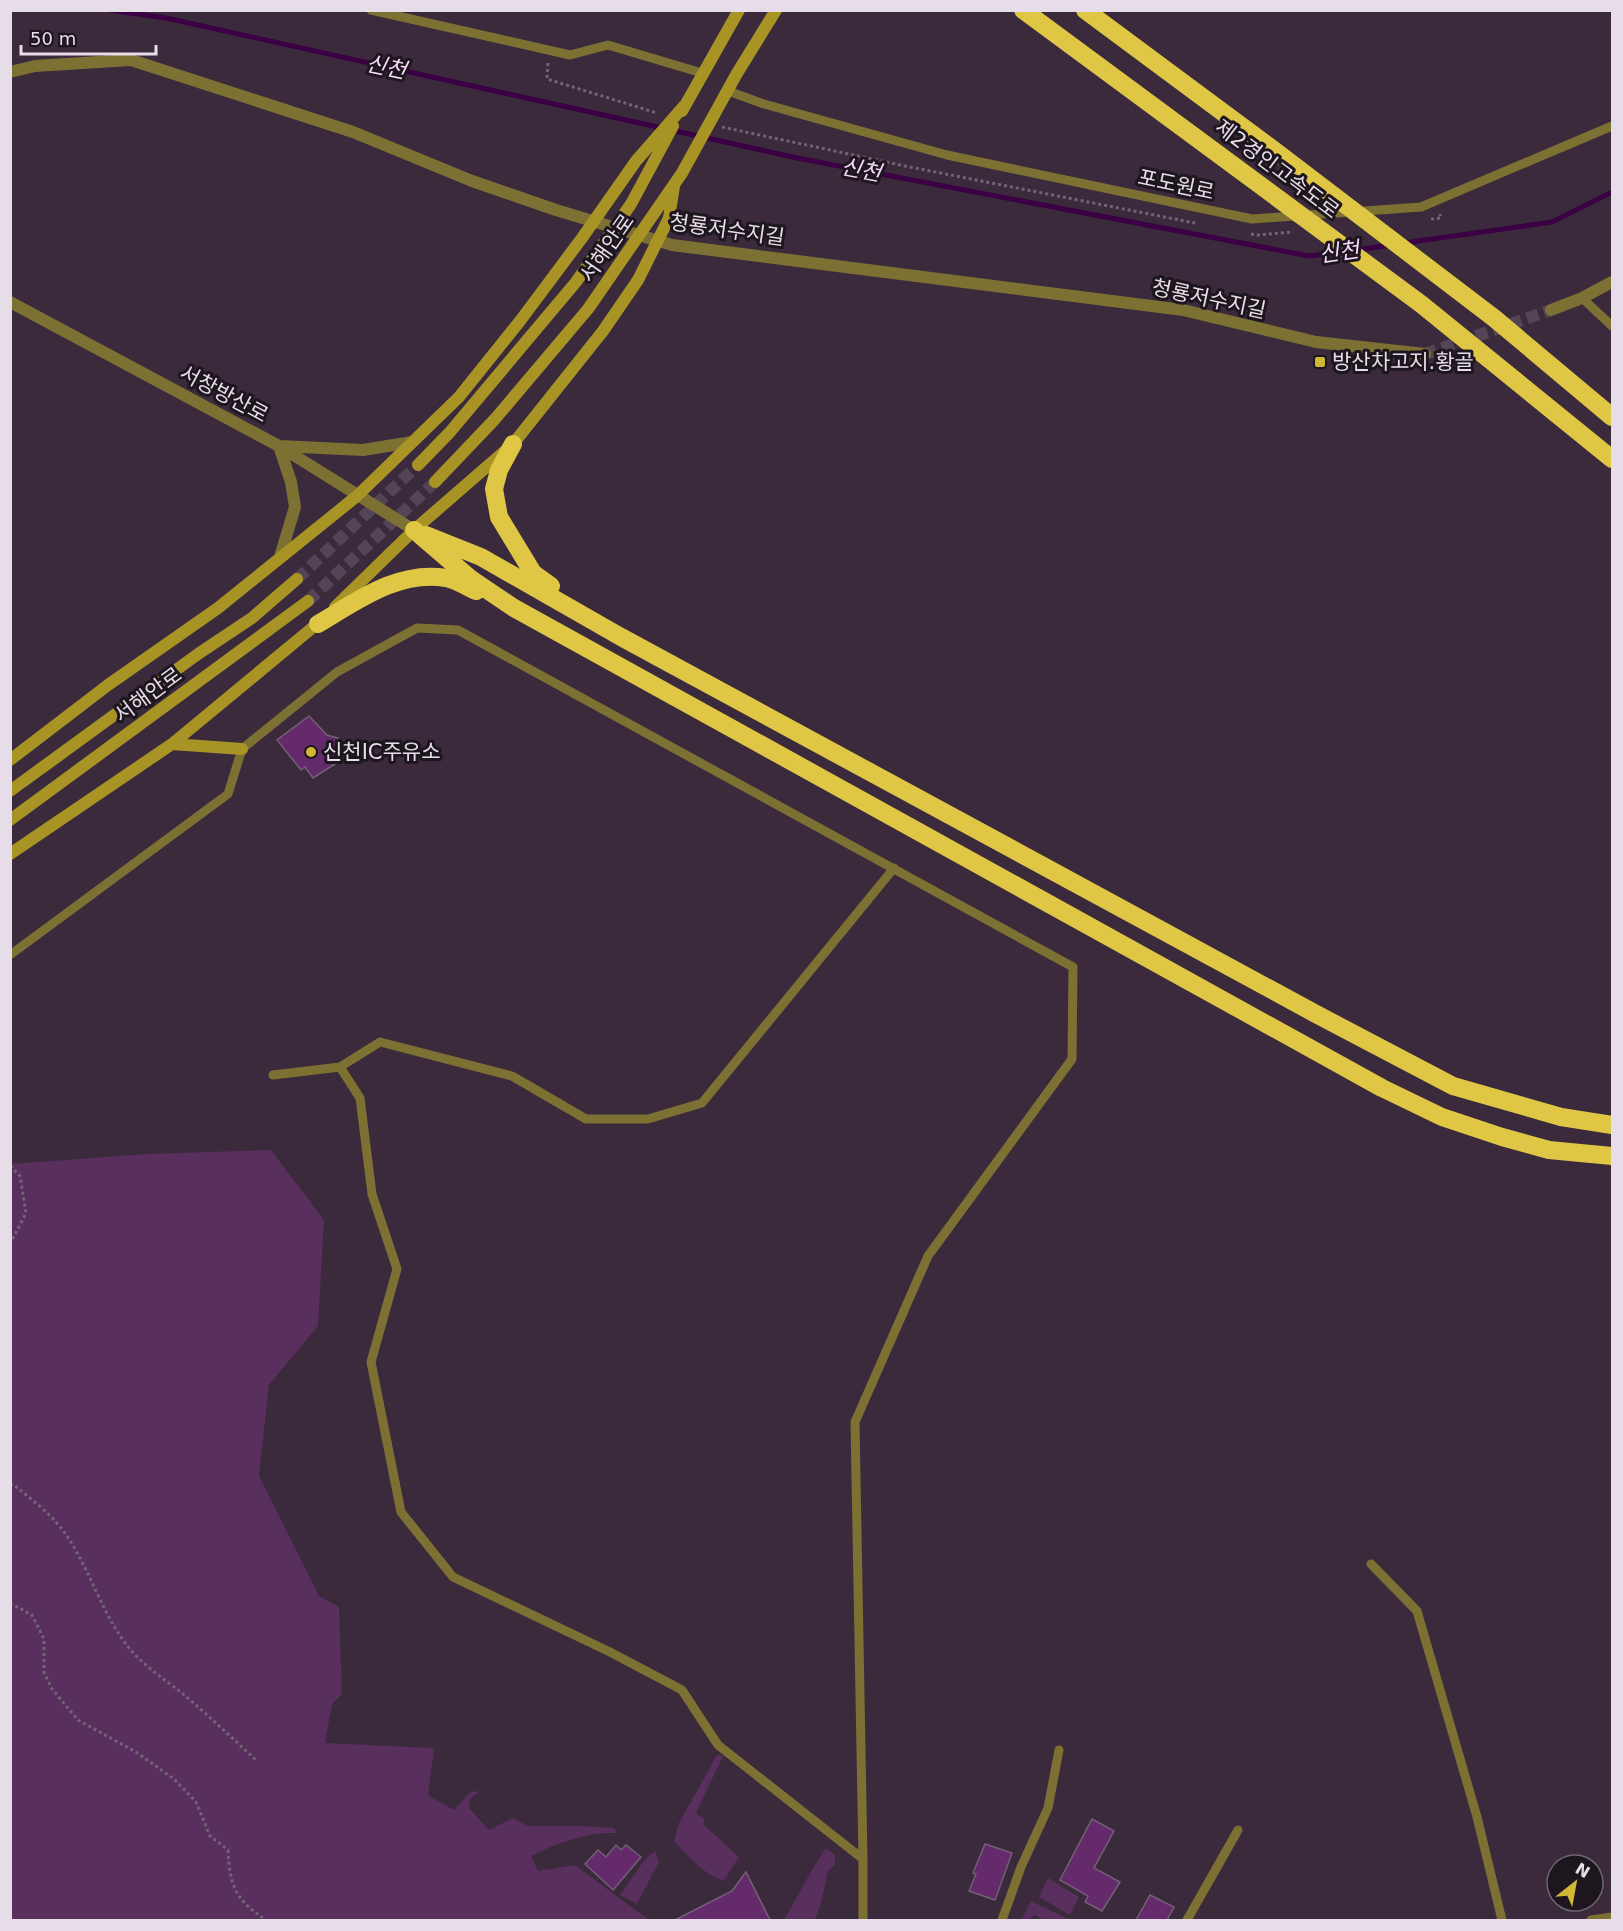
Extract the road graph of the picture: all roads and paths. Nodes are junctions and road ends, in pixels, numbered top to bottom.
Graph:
1 (371, 10) edge
2 (739, 10) edge
3 (776, 10) edge
4 (1023, 10) edge
5 (1085, 10) edge
6 (10, 72) edge
7 (702, 73) junction
8 (725, 96) junction
9 (687, 101) junction
10 (1612, 126) edge
11 (674, 186) junction
12 (1612, 282) edge
13 (1582, 298) junction
14 (10, 302) edge
15 (1551, 310) tunnel mouth
16 (1612, 326) edge
17 (1425, 354) tunnel mouth
18 (1557, 414) junction
19 (1612, 417) edge
20 (412, 442) junction
21 (513, 444) junction
22 (279, 446) junction
23 (1612, 459) edge
24 (418, 465) tunnel mouth
25 (1612, 472) edge
26 (435, 482) tunnel mouth
27 (357, 496) junction
28 (414, 530) junction
29 (280, 557) junction
30 (297, 579) tunnel mouth
31 (308, 601) tunnel mouth
32 (514, 608) junction
33 (318, 624) junction
34 (621, 637) junction
35 (172, 744) junction
36 (242, 749) junction
37 (10, 760) edge
38 (10, 791) edge
39 (10, 820) edge
40 (10, 854) edge
41 (894, 868) junction
42 (10, 955) edge
43 (340, 1067) junction
44 (273, 1075) dead end
45 (1612, 1112) edge
46 (1561, 1117) junction
47 (1612, 1125) edge
48 (1612, 1156) edge
49 (10, 1166) edge
50 (10, 1244) edge
51 (10, 1484) edge
52 (1371, 1564) dead end
53 (10, 1603) edge
54 (1059, 1750) dead end
55 (257, 1761) dead end
56 (1238, 1830) dead end
57 (863, 1859) junction
58 (1612, 1917) edge
59 (266, 1920) edge
60 (864, 1920) edge
61 (1002, 1920) edge
62 (1187, 1920) edge
63 (1502, 1920) edge
64 (1591, 1920) edge

1 - 7 lane
2 - 7 main road, 서해안로
3 - 8 main road, 서해안로
4 - 18 highway, 제2경인고속도로
5 - 19 highway, 제2경인고속도로
6 - 17 street, 청룡저수지길
7 - 9 main road, 서해안로
8 - 10 lane, 포도원로
8 - 11 main road, 서해안로
9 - 20 main road
9 - 24 main road, 서해안로
11 - 21 main road
11 - 26 main road, 서해안로
12 - 13 street
13 - 15 street
13 - 16 lane
14 - 22 street, 서창방산로
18 - 23 highway, 제2경인고속도로
18 - 25 highway
20 - 22 street
20 - 27 main road
21 - 28 main road
21 - 34 highway
22 - 27 street, 서창방산로
22 - 29 street
27 - 28 street, 서창방산로
27 - 29 main road
28 - 32 highway
28 - 33 main road
28 - 34 highway
29 - 37 main road
30 - 38 main road, 서해안로
31 - 39 main road, 서해안로
32 - 33 highway
32 - 48 highway
33 - 35 main road
34 - 46 highway
35 - 36 main road
35 - 40 main road
36 - 41 lane
36 - 42 lane
41 - 43 lane
41 - 57 lane
43 - 44 lane
43 - 57 lane
45 - 46 highway
46 - 47 highway
49 - 50 path
51 - 55 path
52 - 63 lane
53 - 59 path
54 - 61 lane
56 - 62 lane
57 - 60 lane
58 - 64 lane

